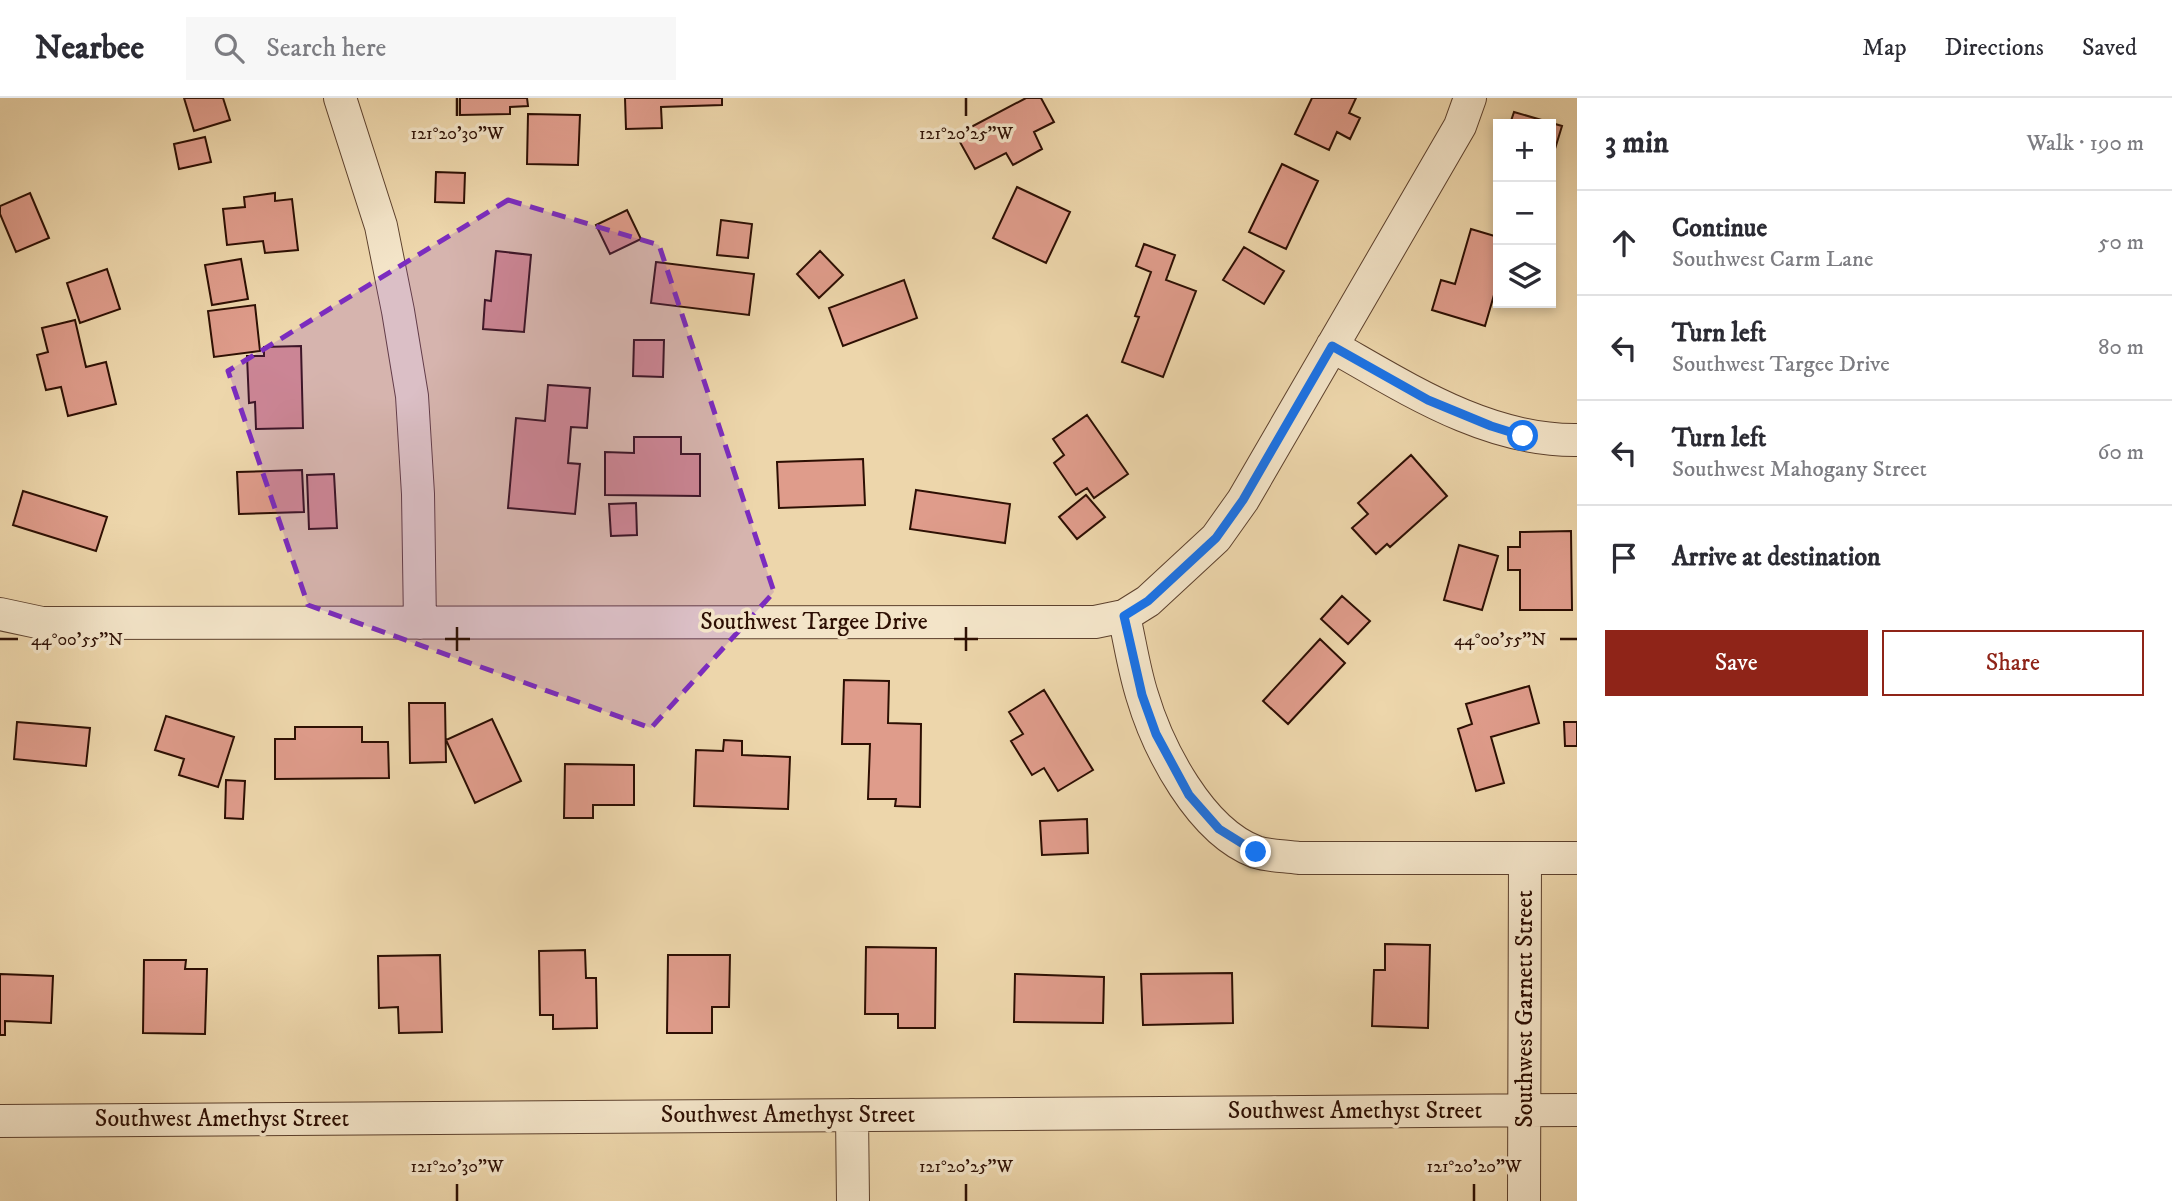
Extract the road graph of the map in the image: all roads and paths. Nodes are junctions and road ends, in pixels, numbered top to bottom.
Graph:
1 (340, 98) edge
2 (1470, 98) edge
3 (1332, 346) junction
4 (1577, 440) edge
5 (0, 614) edge
6 (1124, 616) junction
7 (420, 623) junction
8 (1525, 859) junction
9 (1577, 859) edge
10 (1525, 1110) junction
11 (1577, 1110) edge
12 (852, 1115) junction
13 (0, 1121) edge
14 (853, 1201) edge
15 (1524, 1201) edge

1 - 7 street
2 - 3 street, Southwest Targee Drive
3 - 4 street
3 - 6 street, Southwest Targee Drive
5 - 7 street, Southwest Targee Drive
6 - 7 street, Southwest Targee Drive
6 - 8 street
8 - 9 street
8 - 10 street, Southwest Garnett Street
10 - 11 street, Southwest Amethyst Street
10 - 12 street, Southwest Amethyst Street
10 - 15 street, Southwest Garnett Street
12 - 13 street, Southwest Amethyst Street
12 - 14 street

